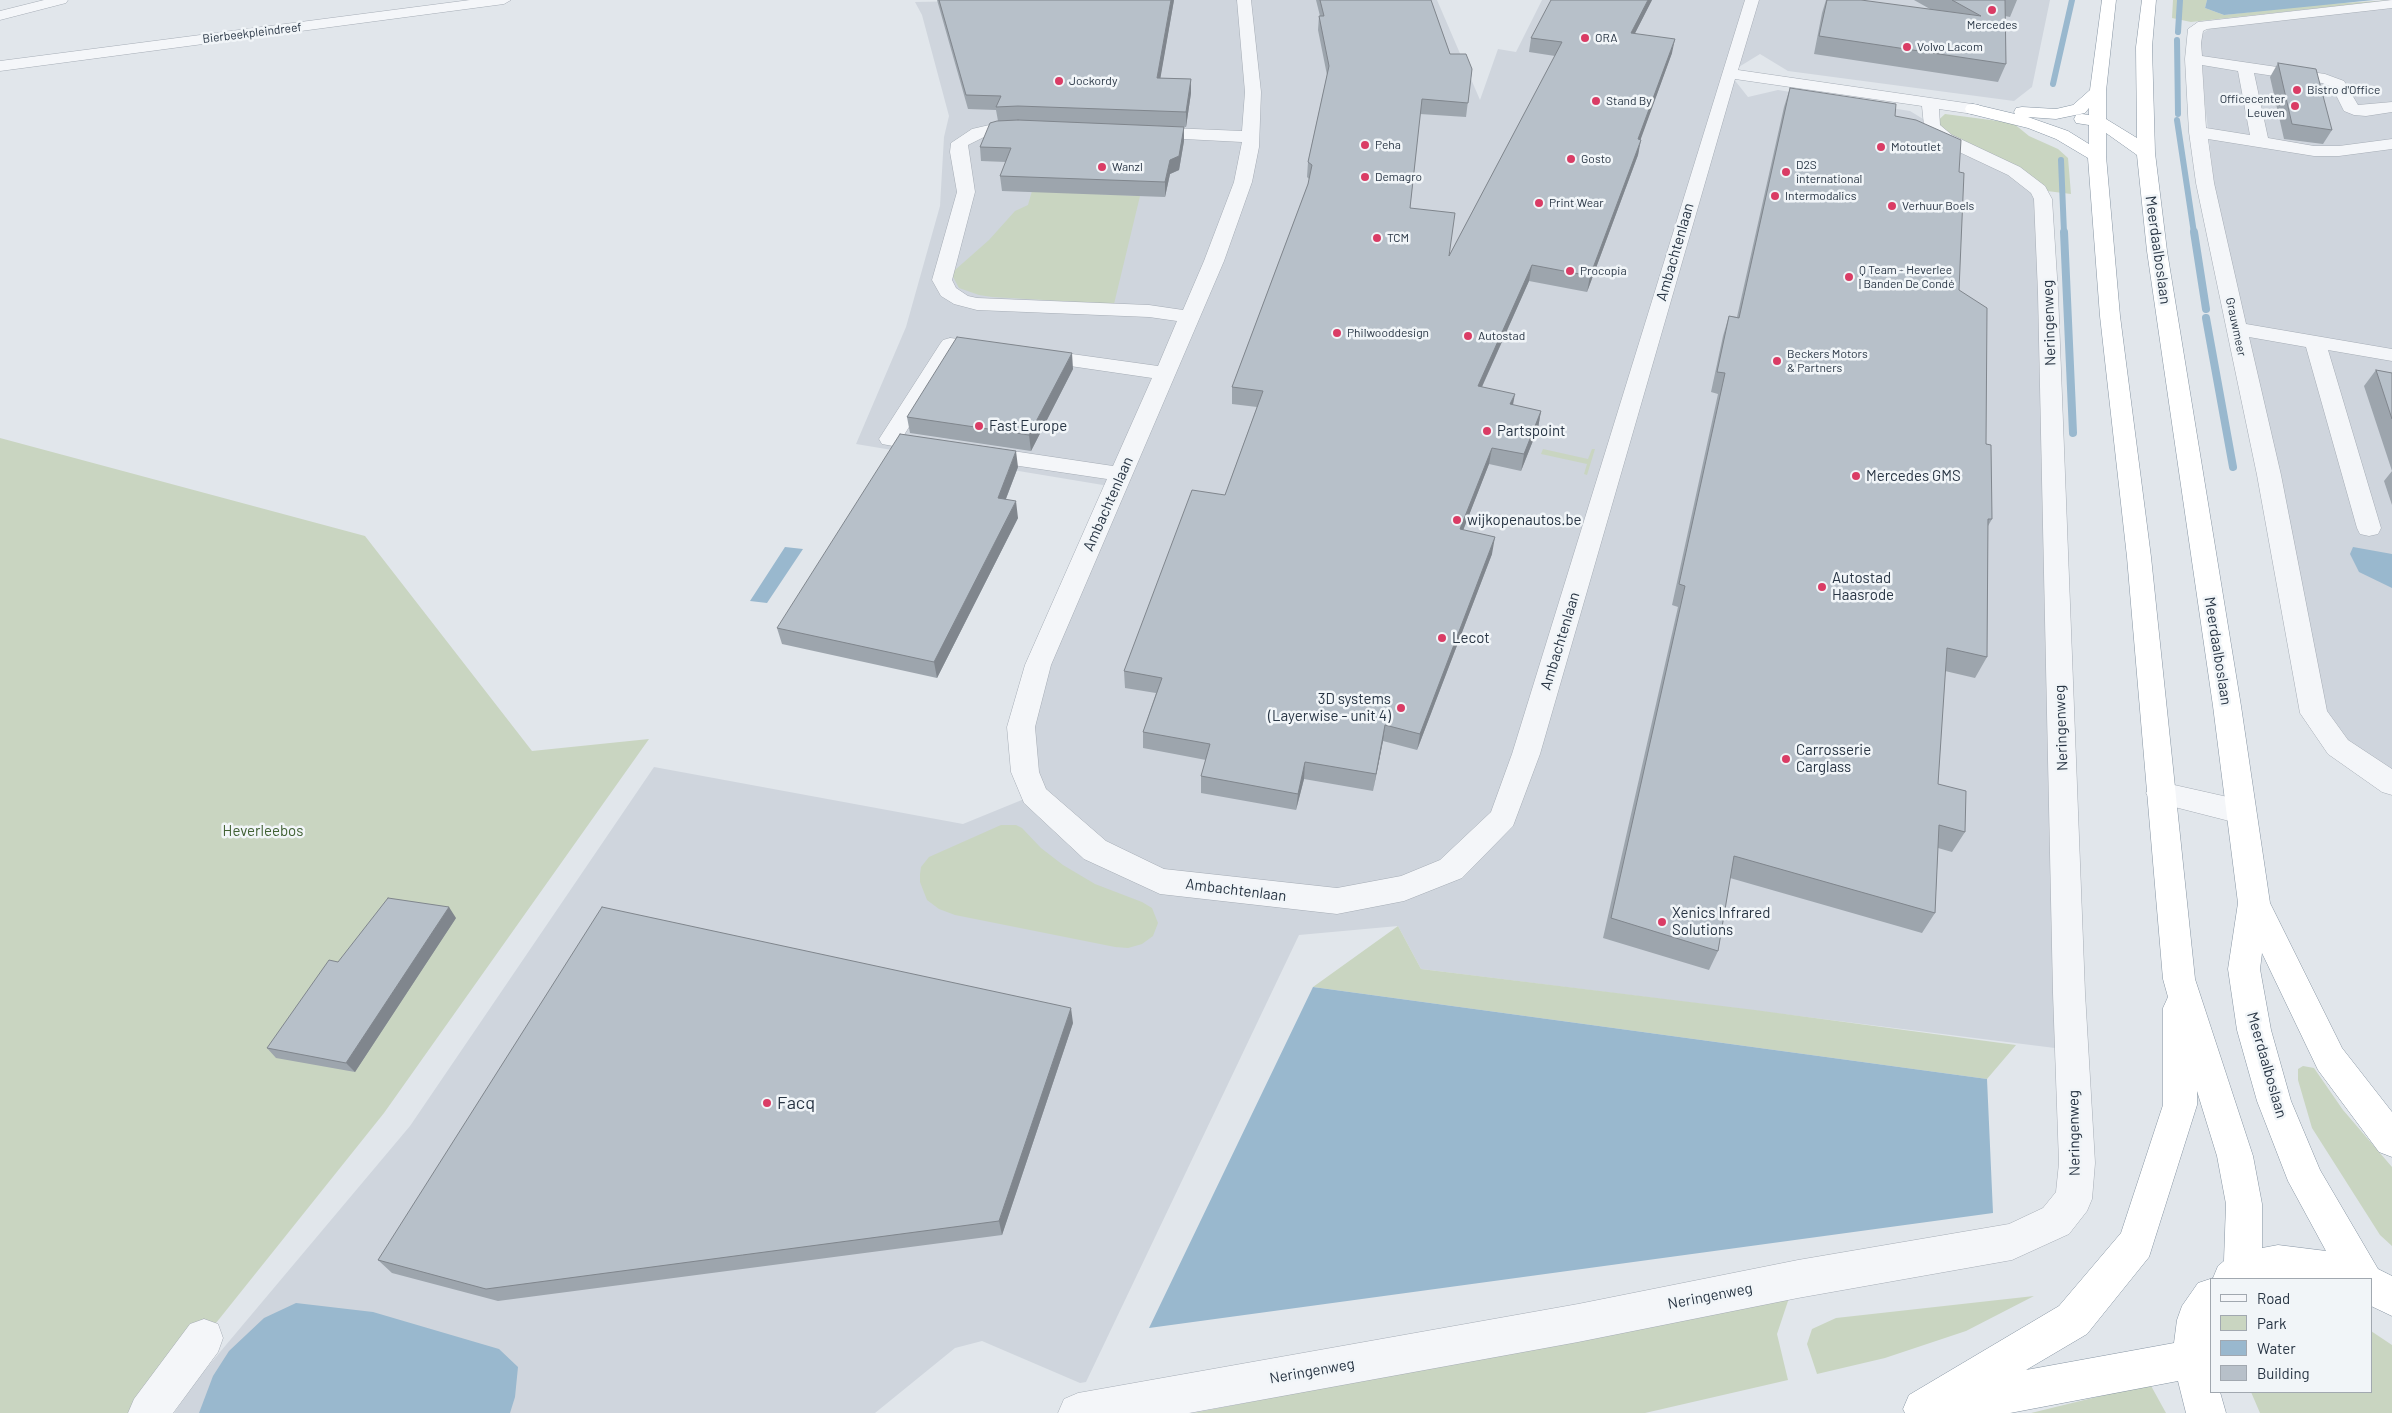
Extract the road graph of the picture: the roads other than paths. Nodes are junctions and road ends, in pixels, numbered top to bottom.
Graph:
1 (61, 0) edge
2 (504, 0) edge
3 (1244, 0) edge
4 (1752, 0) edge
5 (2109, 0) edge
6 (2149, 0) edge
7 (2392, 4) edge
8 (0, 16) edge
9 (2193, 59) junction
10 (0, 66) edge
11 (2245, 66) junction
12 (1729, 73) junction
13 (2098, 91) junction
14 (1930, 103) junction
15 (2392, 107) edge
16 (1973, 109) junction
17 (2056, 114) junction
18 (2098, 122) junction
19 (1039, 128) edge
20 (1128, 131) edge
21 (2198, 132) junction
22 (1251, 138) junction
23 (2260, 142) junction
24 (2392, 144) edge
25 (2146, 153) junction
26 (2098, 156) junction
27 (1190, 317) junction
28 (2237, 329) junction
29 (2315, 342) junction
30 (2392, 355) edge
31 (1165, 373) junction
32 (1121, 474) junction
33 (2369, 528) dead end
34 (2392, 784) edge
35 (2161, 793) junction
36 (2241, 812) junction
37 (2254, 903) junction
38 (2179, 979) junction
39 (2392, 1140) edge
40 (2237, 1275) edge
41 (2353, 1278) edge
42 (2362, 1278) edge
43 (2372, 1286) edge
44 (2392, 1297) edge
45 (2210, 1298) edge
46 (204, 1338) dead end
47 (2192, 1359) junction
48 (1914, 1411) edge
49 (148, 1413) edge
50 (1078, 1413) edge
51 (2206, 1413) edge

1 - 8 street
2 - 10 street, Bierbeekpleindreef
3 - 22 street, Ambachtenlaan
4 - 12 street, Ambachtenlaan
5 - 13 highway
6 - 25 highway, Meerdaalboslaan
7 - 9 street, Grauwmeer
9 - 11 street
9 - 21 street, Grauwmeer
11 - 15 street
11 - 23 street
12 - 14 street
12 - 32 street, Ambachtenlaan
13 - 17 highway
13 - 18 highway
14 - 16 street
14 - 50 street, Neringenweg
16 - 17 highway
16 - 26 highway
17 - 18 highway
18 - 25 highway
18 - 26 highway
19 - 27 street
20 - 22 street
21 - 23 street
21 - 28 street, Grauwmeer
22 - 27 street, Ambachtenlaan
23 - 24 street
25 - 36 highway, Meerdaalboslaan
26 - 35 highway
27 - 31 street, Ambachtenlaan
28 - 29 street
28 - 34 street, Grauwmeer
29 - 30 street
29 - 33 street
31 - 32 street, Ambachtenlaan
31 - 32 street
35 - 36 street
35 - 38 highway
36 - 37 highway, Meerdaalboslaan
37 - 39 highway
37 - 42 highway, Meerdaalboslaan
38 - 40 highway
38 - 48 highway
40 - 41 highway
43 - 44 highway
45 - 47 highway
46 - 49 street
47 - 48 highway
47 - 51 highway

